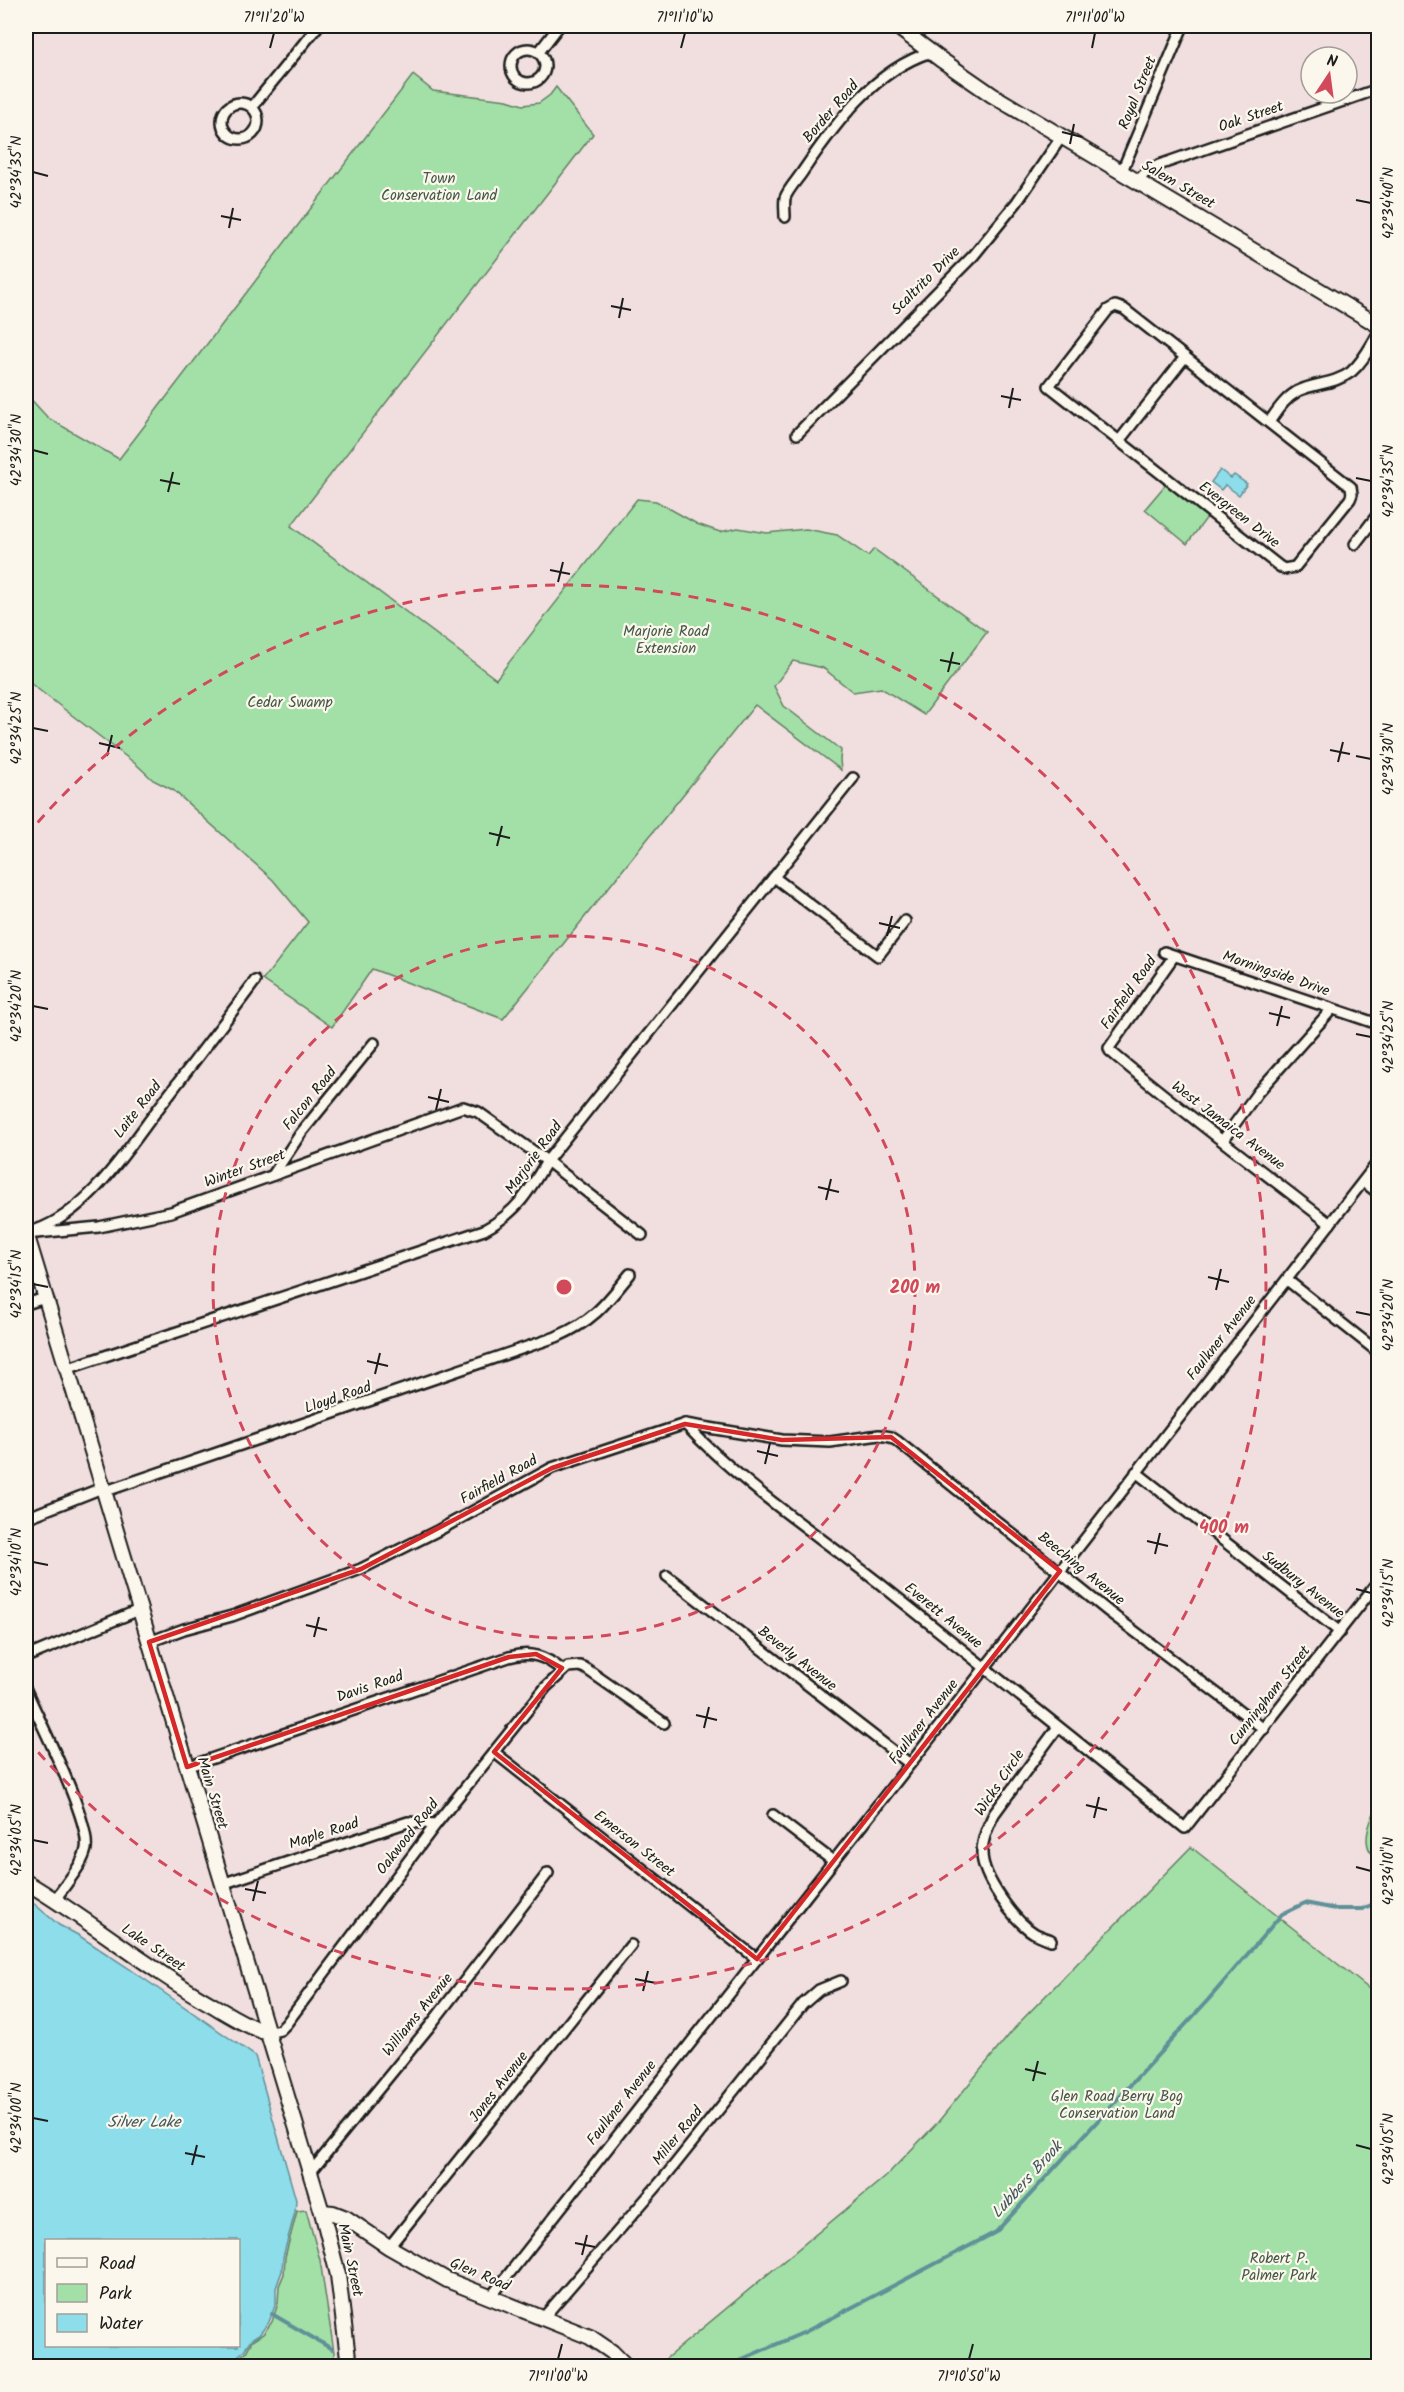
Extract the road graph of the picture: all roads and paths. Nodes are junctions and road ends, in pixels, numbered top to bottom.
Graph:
1 (318, 26) edge
2 (559, 26) edge
3 (896, 26) edge
4 (1183, 26) edge
5 (539, 52) dead end
6 (931, 52) junction
7 (1378, 89) edge
8 (252, 107) junction
9 (1062, 136) junction
10 (1122, 171) junction
11 (1138, 181) junction
12 (785, 217) dead end
13 (1378, 325) edge
14 (1378, 334) edge
15 (1185, 357) junction
16 (1269, 422) junction
17 (796, 434) dead end
18 (1119, 441) junction
19 (1378, 514) edge
20 (1355, 544) dead end
21 (853, 778) dead end
22 (774, 877) junction
23 (905, 921) dead end
24 (1164, 952) dead end
25 (1174, 956) junction
26 (255, 981) dead end
27 (1332, 1009) junction
28 (1378, 1024) edge
29 (374, 1043) dead end
30 (1109, 1048) joint
31 (1223, 1140) junction
32 (547, 1161) junction
33 (1378, 1162) edge
34 (273, 1175) junction
35 (1364, 1182) junction
36 (1378, 1193) edge
37 (1330, 1224) junction
38 (26, 1234) edge
39 (642, 1235) dead end
40 (630, 1274) dead end
41 (1287, 1280) junction
42 (45, 1298) junction
43 (26, 1304) edge
44 (1378, 1352) edge
45 (66, 1369) junction
46 (685, 1424) junction
47 (879, 1436) joint
48 (1136, 1472) junction
49 (103, 1490) junction
50 (26, 1518) edge
51 (1060, 1571) junction
52 (667, 1576) dead end
53 (1378, 1581) edge
54 (139, 1610) junction
55 (1340, 1632) junction
56 (149, 1642) junction
57 (26, 1657) edge
58 (984, 1668) junction
59 (562, 1670) junction
60 (26, 1690) edge
61 (664, 1723) dead end
62 (1058, 1727) junction
63 (1264, 1729) junction
64 (494, 1752) junction
65 (910, 1764) junction
66 (187, 1767) junction
67 (773, 1815) dead end
68 (436, 1824) junction
69 (1185, 1828) joint
70 (833, 1861) junction
71 (548, 1874) dead end
72 (26, 1882) edge
73 (222, 1884) junction
74 (55, 1900) junction
75 (1051, 1940) dead end
76 (631, 1946) dead end
77 (757, 1959) junction
78 (841, 1981) dead end
79 (267, 2033) junction
80 (310, 2173) junction
81 (322, 2212) junction
82 (389, 2247) junction
83 (490, 2298) junction
84 (543, 2318) junction
85 (350, 2367) edge
86 (626, 2367) edge

1 - 8 street
2 - 5 street
3 - 6 street, Salem Street
4 - 10 street, Royal Street
6 - 9 street, Salem Street
6 - 12 street, Border Road
7 - 11 street, Oak Street
8 - 8 street
9 - 10 street, Salem Street
9 - 17 street, Scaltrito Drive
10 - 11 street, Salem Street
11 - 13 street, Salem Street
14 - 16 street
15 - 16 street, Evergreen Drive
15 - 18 street
15 - 18 street, Evergreen Drive
16 - 18 street, Evergreen Drive
19 - 20 street
21 - 22 street, Marjorie Road
22 - 23 street
22 - 32 street, Marjorie Road
24 - 25 street, Morningside Drive
25 - 27 street, Morningside Drive
25 - 30 street, Fairfield Road
26 - 38 street, Laite Road
27 - 28 street, Morningside Drive
27 - 31 street
29 - 34 street, Falcon Road
30 - 31 street, West Jamaica Avenue
31 - 37 street, West Jamaica Avenue
32 - 34 street, Winter Street
32 - 39 street
32 - 45 street, Marjorie Road
33 - 35 street, Faulkner Avenue
34 - 38 street, Winter Street
35 - 36 street
35 - 37 street, Faulkner Avenue
37 - 41 street, Faulkner Avenue
38 - 42 street, Main Street
40 - 49 street, Lloyd Road
41 - 44 street
41 - 48 street, Faulkner Avenue
42 - 43 street
42 - 45 street, Main Street
45 - 49 street, Main Street
46 - 47 street, Fairfield Road
46 - 56 street, Fairfield Road
46 - 58 street, Everett Avenue
47 - 51 street, Beeching Avenue
48 - 51 street, Faulkner Avenue
48 - 55 street, Sudbury Avenue
49 - 50 street, Lloyd Road
49 - 54 street, Main Street
51 - 58 street, Faulkner Avenue
51 - 63 street, Beeching Avenue
52 - 65 street, Beverly Avenue
53 - 55 street, Cunningham Street
54 - 56 street, Main Street
54 - 57 street
55 - 63 street, Cunningham Street
56 - 66 street, Main Street
58 - 62 street, Everett Avenue
58 - 65 street, Faulkner Avenue
59 - 61 street
59 - 64 street, Oakwood Road
59 - 66 street, Davis Road
60 - 74 street
62 - 69 street, Everett Avenue
62 - 75 street, Wicks Circle
63 - 69 street, Cunningham Street
64 - 68 street, Oakwood Road
64 - 77 street, Emerson Street
65 - 70 street, Faulkner Avenue
66 - 73 street, Main Street
67 - 70 street
68 - 73 street, Maple Road
68 - 79 street, Oakwood Road
70 - 77 street, Faulkner Avenue
71 - 80 street, Williams Avenue
72 - 74 street, Lake Street
73 - 79 street, Main Street
74 - 79 street, Lake Street
76 - 82 street, Jones Avenue
77 - 83 street, Faulkner Avenue
78 - 84 street, Miller Road
79 - 80 street, Main Street
80 - 81 street, Main Street
81 - 82 street, Glen Road
81 - 85 street, Main Street
82 - 83 street, Glen Road
83 - 84 street, Glen Road
84 - 86 street, Glen Road

